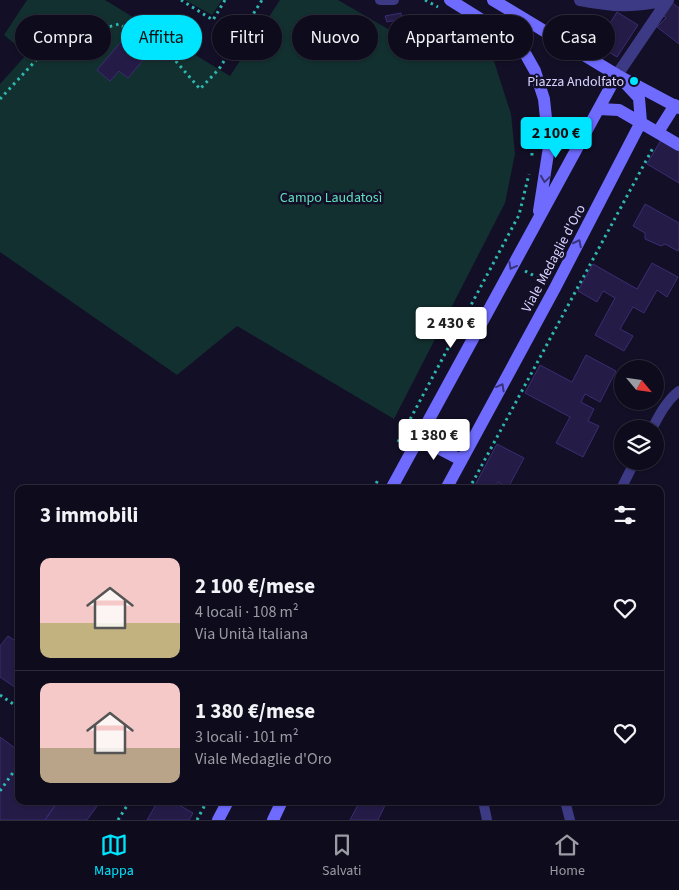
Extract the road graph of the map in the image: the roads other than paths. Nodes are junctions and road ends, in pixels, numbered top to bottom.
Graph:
1 (380, 0) edge
2 (394, 0) edge
3 (580, 0) edge
4 (667, 0) edge
5 (498, 1) edge
6 (446, 5) edge
7 (618, 75) junction
8 (677, 106) edge
9 (599, 108) junction
10 (641, 122) junction
11 (658, 132) junction
12 (679, 145) edge
13 (536, 224) junction
14 (679, 391) edge
15 (656, 420) edge
16 (419, 438) junction
17 (461, 460) junction
18 (630, 470) edge
19 (393, 485) edge
20 (448, 485) edge
21 (623, 485) edge
22 (226, 805) edge
23 (280, 805) edge
24 (485, 805) edge
25 (566, 805) edge
26 (218, 820) edge
27 (272, 820) edge
28 (487, 820) edge
29 (570, 820) edge

1 - 2 lane
3 - 4 street
4 - 7 street
5 - 7 main road
6 -> 13 main road
7 - 8 main road
7 - 9 main road
7 - 10 main road
8 - 11 main road
9 - 10 main road
9 - 13 main road
10 - 11 main road
17 -> 10 main road, Viale Medaglie d'Oro
11 - 12 main road
13 -> 16 main road
14 - 15 lane
16 - 17 main road
16 - 19 main road
17 - 20 main road, Viale Medaglie d'Oro
18 - 21 lane
22 - 26 main road
23 - 27 main road
24 - 28 lane
25 - 29 lane

